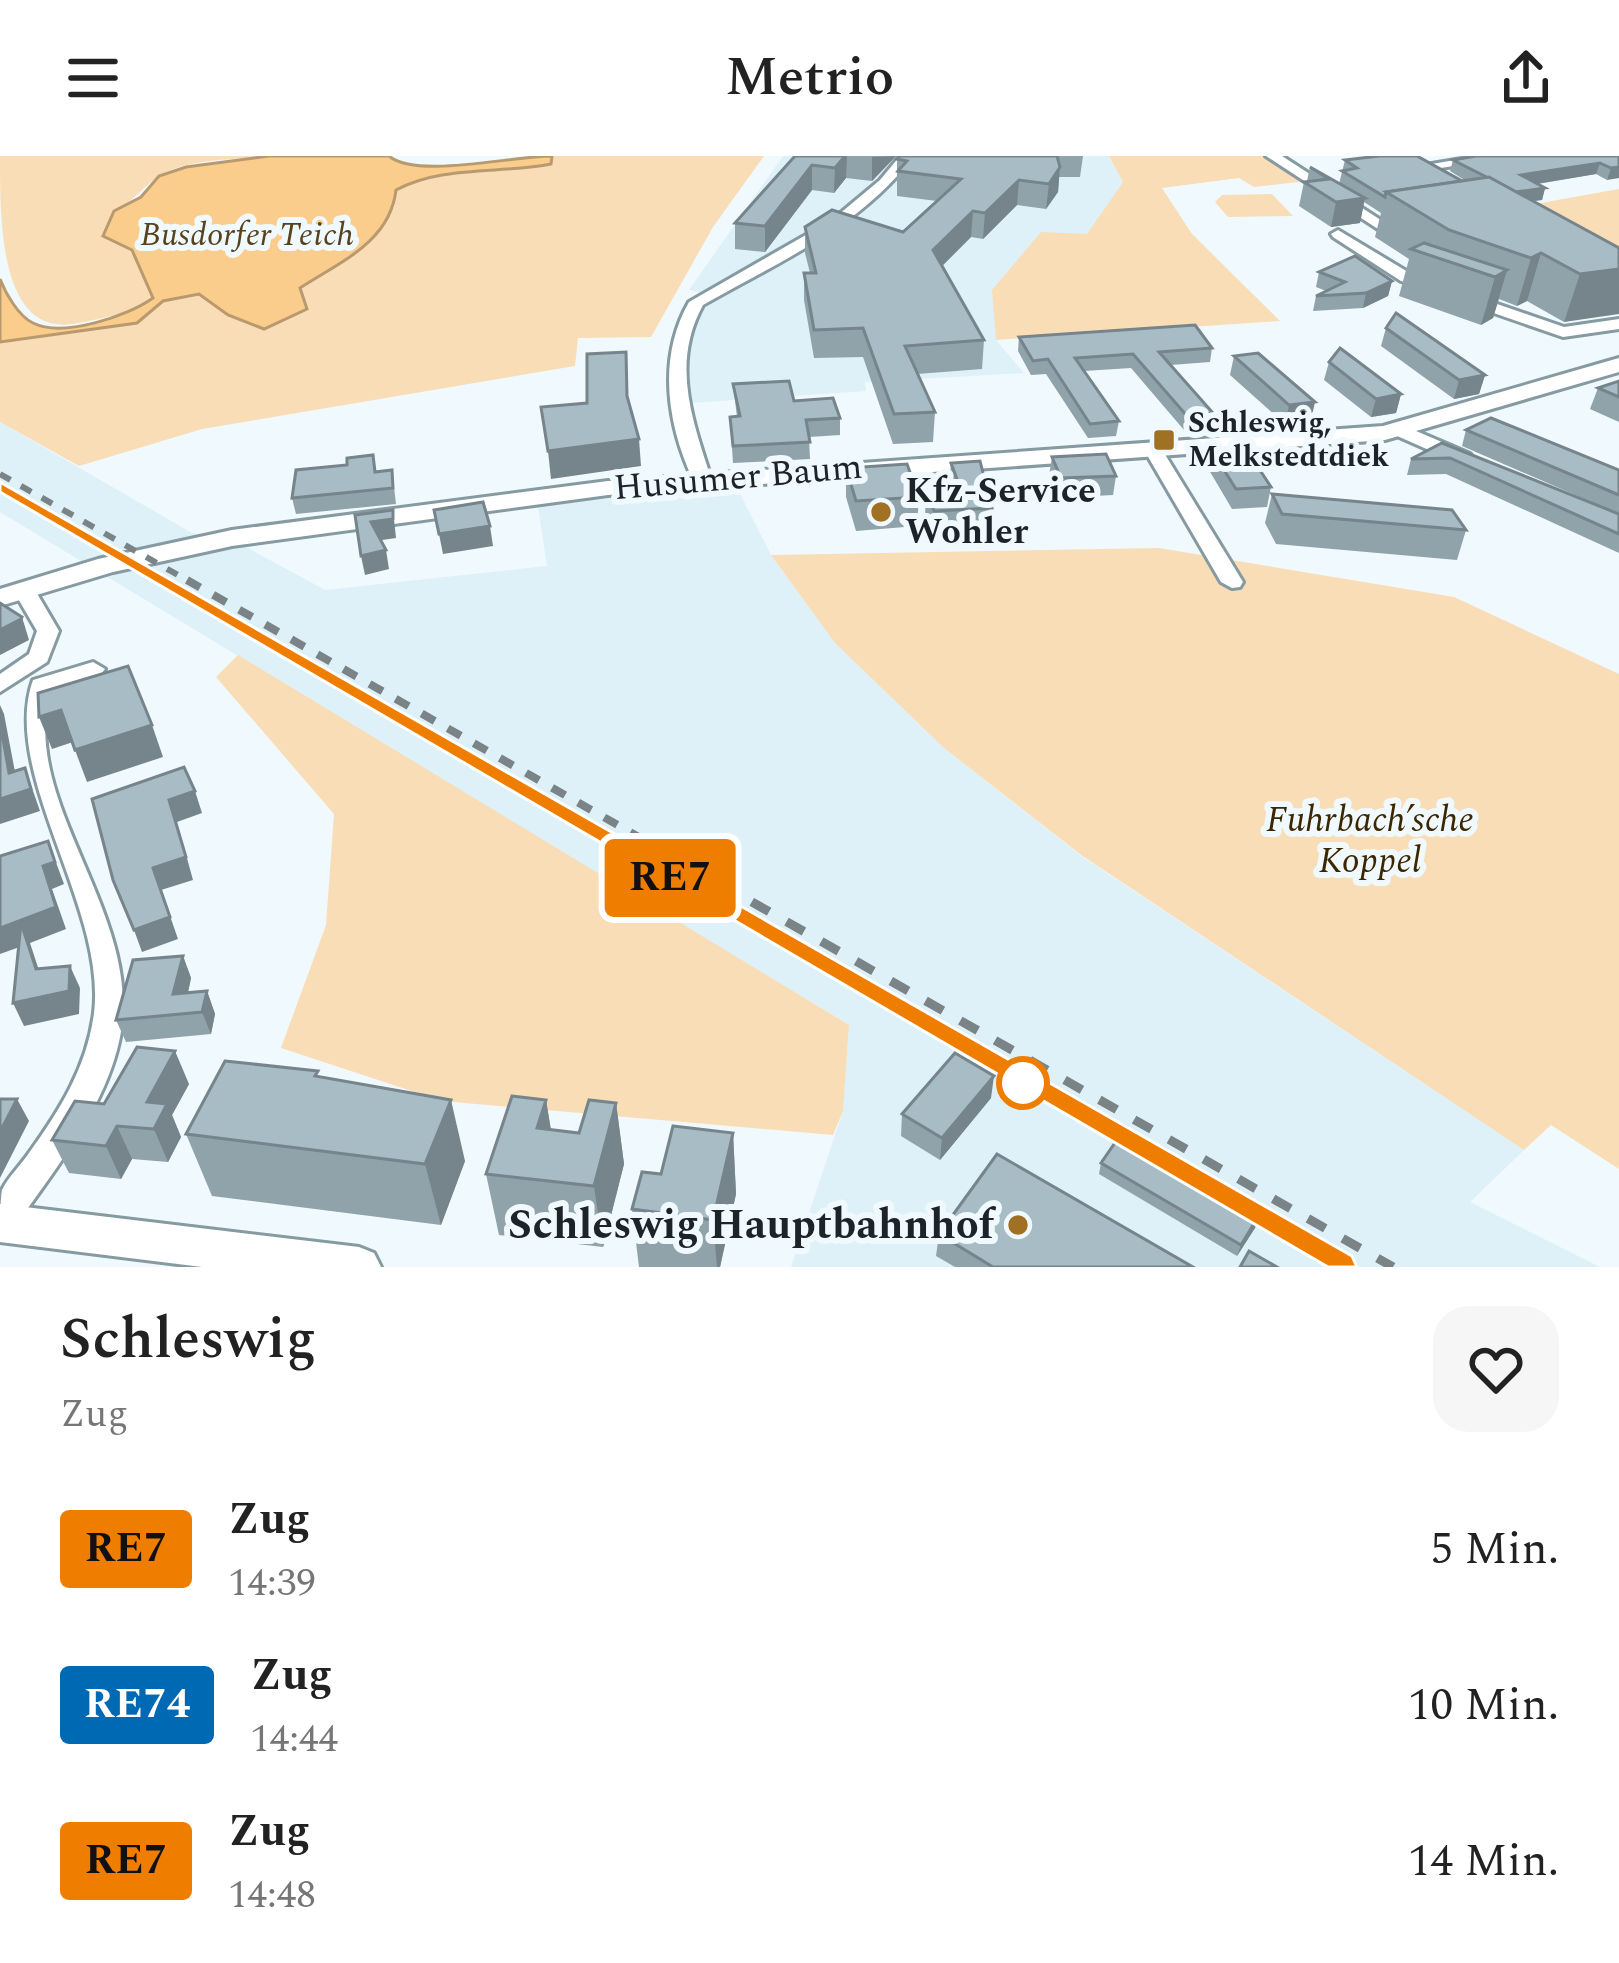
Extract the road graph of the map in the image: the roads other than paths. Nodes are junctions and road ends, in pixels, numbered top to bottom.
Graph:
1 (908, 156) edge
2 (1273, 156) edge
3 (1403, 156) edge
4 (1512, 156) edge
5 (1421, 166) junction
6 (1439, 177) edge
7 (1405, 223) edge
8 (1383, 226) junction
9 (1619, 324) edge
10 (1619, 365) edge
11 (1402, 430) junction
12 (1152, 448) junction
13 (1489, 469) edge
14 (701, 478) junction
15 (1232, 581) dead end
16 (12, 594) edge
17 (93, 669) dead end
18 (0, 686) edge
19 (0, 1222) edge
20 (359, 1267) edge

1 - 14 street
2 - 8 street
3 - 5 street
4 - 5 street
5 - 6 street
7 - 8 street
8 - 9 street
10 - 11 street, Husumer Baum
11 - 12 street, Husumer Baum
11 - 13 street
12 - 14 street, Husumer Baum
12 - 15 street
14 - 16 street, Husumer Baum
16 - 18 street
17 - 19 street
19 - 20 street

